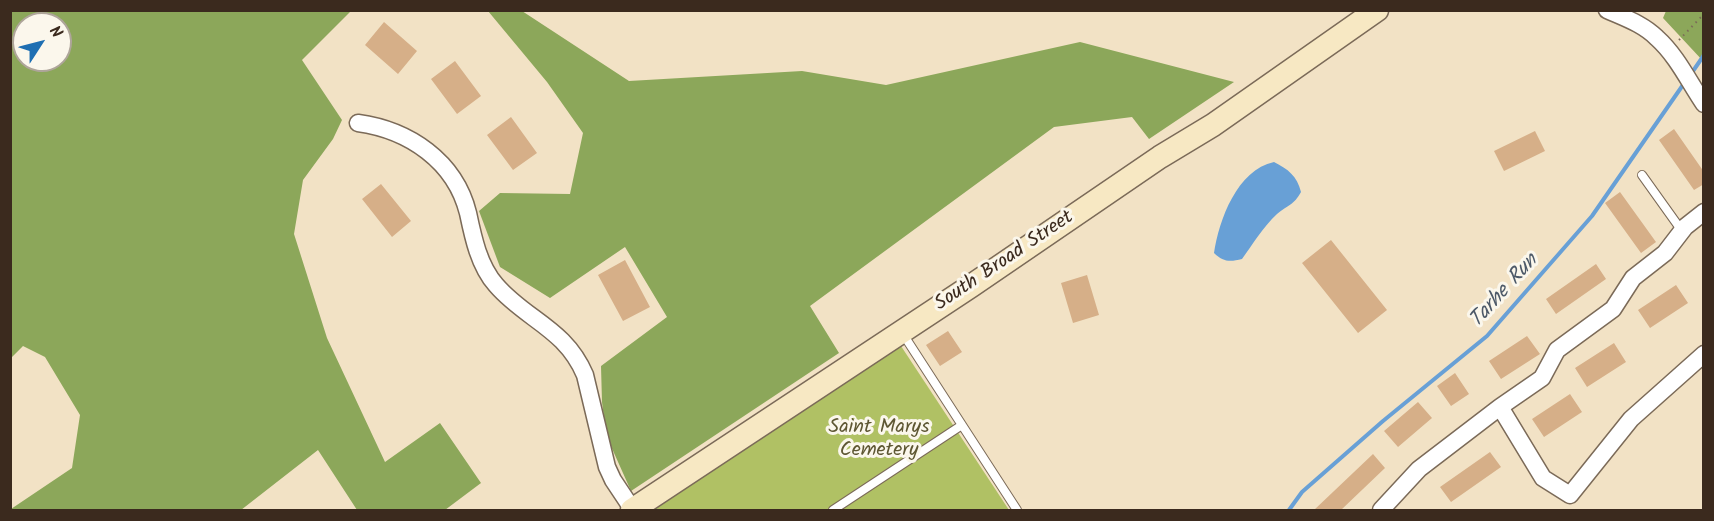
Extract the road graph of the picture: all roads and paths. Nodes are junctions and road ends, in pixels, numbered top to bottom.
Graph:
1 (1377, 10) edge
2 (1607, 10) edge
3 (1704, 14) edge
4 (1669, 51) junction
5 (1704, 104) edge
6 (358, 123) dead end
7 (1642, 175) dead end
8 (1704, 212) edge
9 (1682, 231) junction
10 (901, 331) junction
11 (1704, 354) edge
12 (1500, 407) junction
13 (962, 425) junction
14 (633, 510) edge
15 (833, 510) edge
16 (1017, 510) edge
17 (1381, 510) edge

1 - 10 street, South Broad Street
2 - 4 street
3 - 4 path
4 - 5 street
6 - 14 street
7 - 9 lane
8 - 9 street
9 - 12 street
10 - 13 lane
10 - 14 street, South Broad Street
11 - 12 street
12 - 17 street
13 - 15 lane
13 - 16 lane

